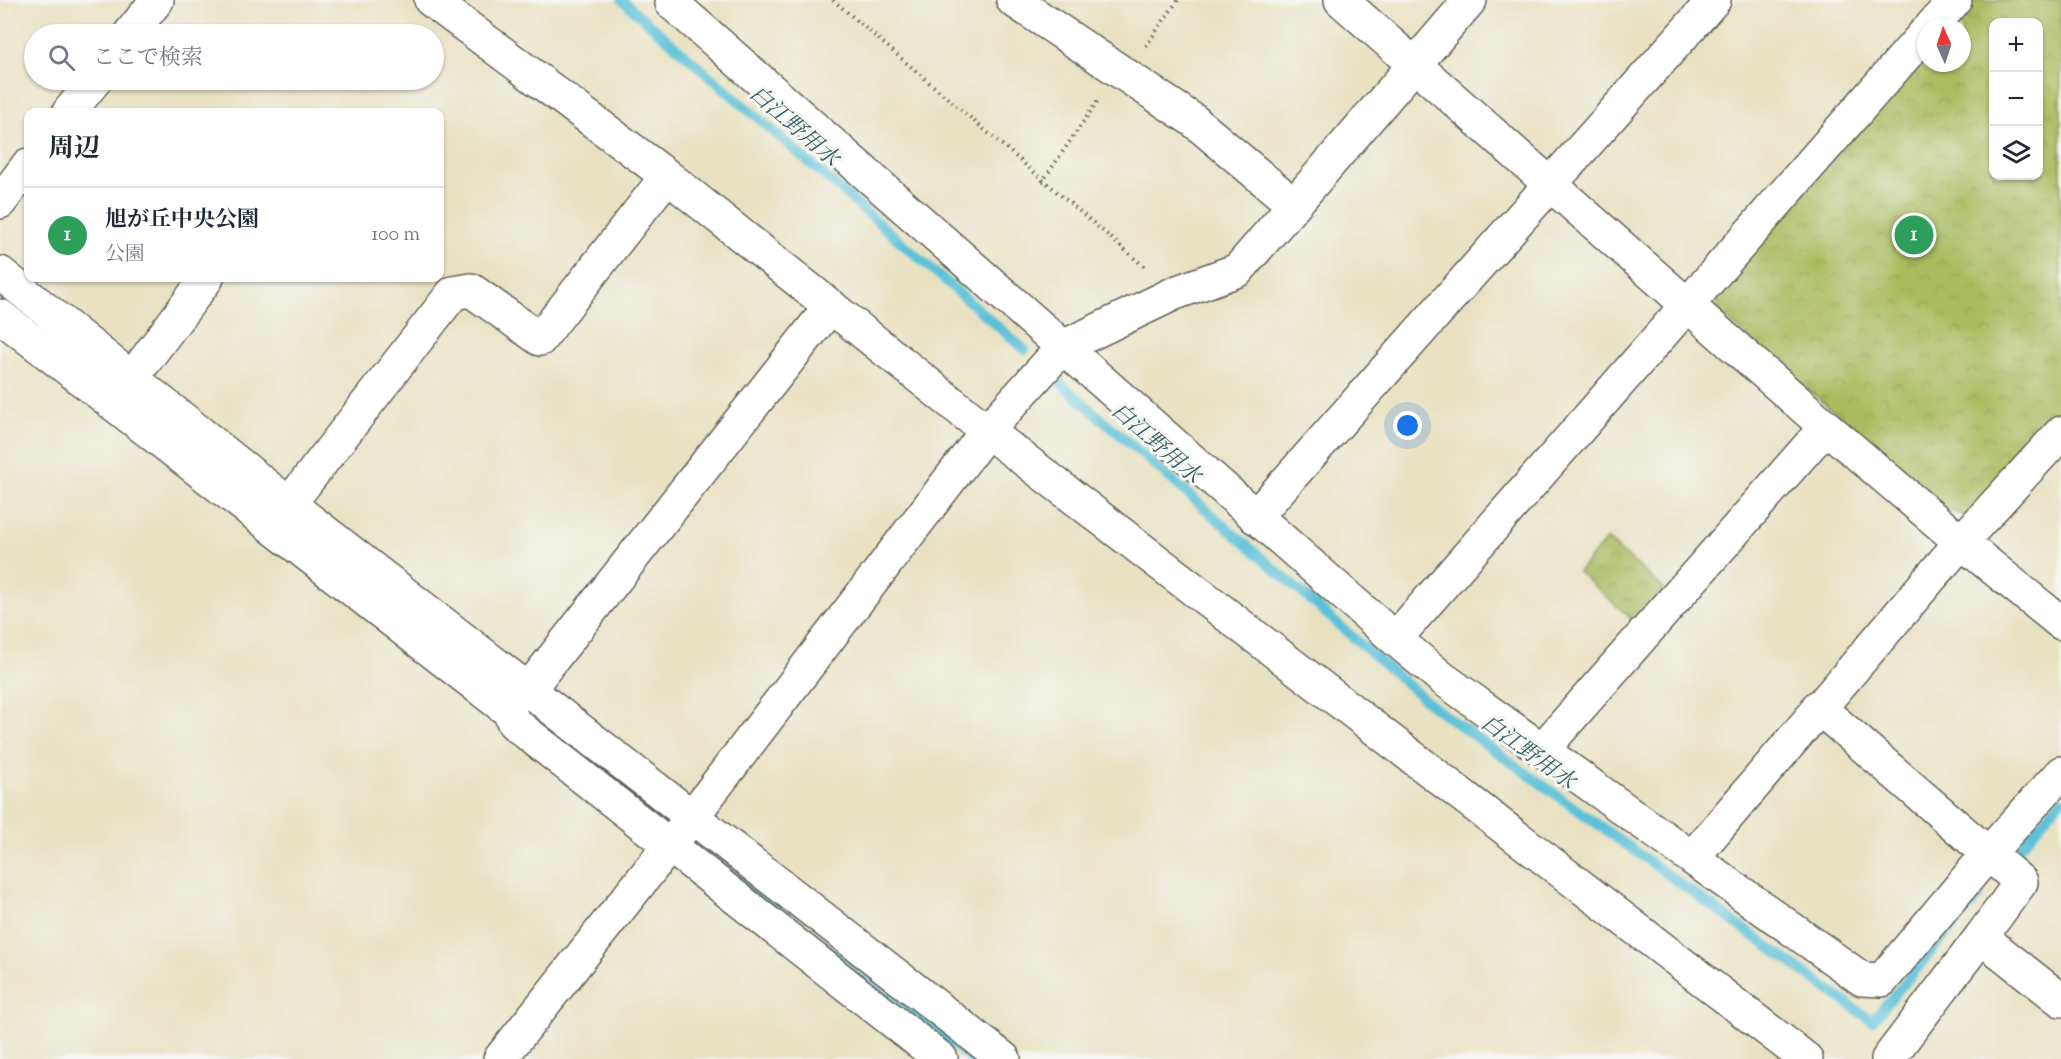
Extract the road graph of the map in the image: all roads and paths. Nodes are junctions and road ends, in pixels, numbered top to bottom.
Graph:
1 (157, 0) edge
2 (431, 0) edge
3 (674, 0) edge
4 (833, 0) edge
5 (1013, 0) edge
6 (1178, 0) edge
7 (1341, 0) edge
8 (1470, 0) edge
9 (1714, 0) edge
10 (1955, 0) edge
11 (1939, 18) edge
12 (138, 24) edge
13 (1917, 42) edge
14 (1414, 64) junction
15 (1122, 74) junction
16 (87, 90) edge
17 (72, 108) edge
18 (24, 170) edge
19 (667, 176) junction
20 (1042, 182) junction
21 (1552, 185) junction
22 (0, 202) edge
23 (1294, 205) junction
24 (0, 273) edge
25 (204, 282) edge
26 (1175, 293) junction
27 (1688, 302) junction
28 (831, 306) junction
29 (0, 316) edge
30 (1063, 347) junction
31 (132, 378) junction
32 (1826, 427) junction
33 (987, 431) junction
34 (2061, 433) edge
35 (289, 504) junction
36 (1255, 517) junction
37 (1961, 542) junction
38 (2060, 621) edge
39 (1395, 639) junction
40 (528, 690) junction
41 (1818, 707) junction
42 (1542, 750) junction
43 (2061, 773) edge
44 (680, 831) junction
45 (1987, 855) junction
46 (1692, 858) junction
47 (1981, 937) junction
48 (2061, 1000) edge
49 (500, 1059) edge
50 (941, 1059) edge
51 (1004, 1059) edge
52 (1806, 1059) edge
53 (1888, 1059) edge

1 - 12 street
2 - 19 street
3 - 30 street
4 - 20 path
5 - 15 street
6 - 15 path
7 - 14 street
8 - 14 street
9 - 21 street
10 - 11 street
13 - 27 street
14 - 21 street
14 - 23 street
15 - 20 path
15 - 23 street
16 - 17 street
18 - 22 street
19 - 28 street
19 - 35 street
20 - 26 path
21 - 27 street
21 - 36 street
23 - 26 street
24 - 31 street
25 - 31 street
26 - 30 street
27 - 32 street
27 - 39 street
28 - 33 street
28 - 40 street
29 - 44 street
30 - 33 street
30 - 36 street
31 - 35 street
32 - 37 street
32 - 42 street
33 - 44 street
33 - 52 street
34 - 37 street
35 - 40 street
36 - 39 street
37 - 38 street
37 - 41 street
39 - 42 street
40 - 44 street
41 - 45 street
41 - 46 street
42 - 46 street
43 - 45 street
44 - 49 street
44 - 50 street
44 - 51 street
45 - 46 street
45 - 47 street
47 - 48 street
47 - 53 street

